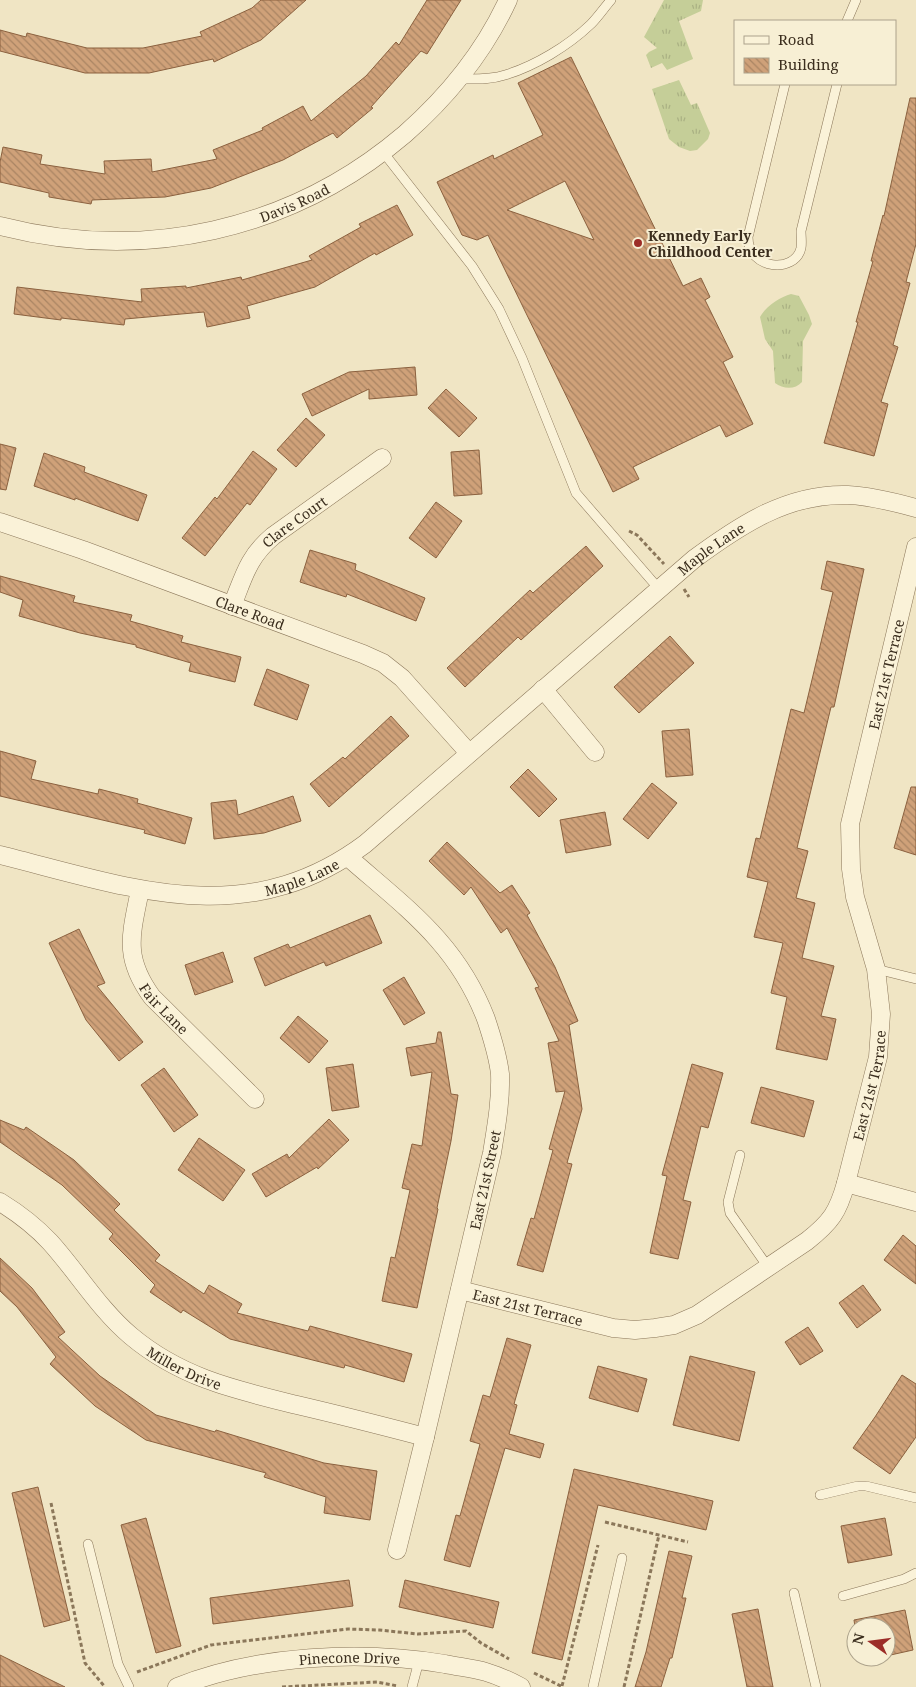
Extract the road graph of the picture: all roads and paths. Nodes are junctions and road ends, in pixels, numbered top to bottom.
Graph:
1 (508, 0) edge
2 (611, 0) edge
3 (856, 0) edge
4 (845, 20) edge
5 (458, 78) junction
6 (785, 85) edge
7 (836, 85) edge
8 (383, 152) junction
9 (0, 226) edge
10 (382, 458) dead end
11 (916, 508) edge
12 (0, 522) edge
13 (623, 528) dead end
14 (916, 547) edge
15 (665, 564) dead end
16 (659, 589) junction
17 (232, 606) junction
18 (543, 689) junction
19 (595, 752) dead end
20 (470, 753) junction
21 (0, 855) edge
22 (348, 857) junction
23 (140, 890) junction
24 (876, 969) junction
25 (916, 979) edge
26 (255, 1099) dead end
27 (740, 1155) dead end
28 (846, 1183) junction
29 (0, 1202) edge
30 (916, 1202) edge
31 (768, 1267) junction
32 (460, 1290) junction
33 (425, 1436) junction
34 (820, 1495) dead end
35 (916, 1498) edge
36 (51, 1503) dead end
37 (605, 1522) dead end
38 (659, 1535) junction
39 (688, 1542) dead end
40 (88, 1544) dead end
41 (598, 1545) dead end
42 (397, 1550) dead end
43 (622, 1558) dead end
44 (916, 1572) edge
45 (794, 1593) dead end
46 (844, 1596) dead end
47 (419, 1661) junction
48 (401, 1686) edge
49 (105, 1687) edge
50 (129, 1687) edge
51 (177, 1687) edge
52 (282, 1687) edge
53 (412, 1687) edge
54 (522, 1687) edge
55 (562, 1687) edge
56 (593, 1687) edge
57 (624, 1687) edge
58 (816, 1687) edge

1 - 5 street, Davis Road
2 - 5 lane
3 - 4 lane
5 - 8 street, Davis Road
6 - 7 lane
8 - 9 street, Davis Road
8 - 16 lane
10 - 17 street, Clare Court
11 - 16 street, Maple Lane
12 - 17 street, Clare Road
13 - 15 path
14 - 24 street, East 21st Terrace
16 - 18 street, Maple Lane
17 - 20 street, Clare Road
18 - 19 street
18 - 20 street, Maple Lane
20 - 22 street, Maple Lane
21 - 23 street, Maple Lane
22 - 23 street, Maple Lane
22 - 32 street, East 21st Street
23 - 26 street, Fair Lane
24 - 25 lane
24 - 28 street, East 21st Terrace
27 - 31 lane
28 - 30 street
28 - 31 street, East 21st Terrace
29 - 33 street, Miller Drive
31 - 32 street, East 21st Terrace
32 - 33 street, East 21st Street
33 - 42 street, East 21st Street
34 - 35 lane
36 - 49 path
37 - 38 path
38 - 39 path
38 - 57 path
40 - 50 lane
41 - 55 path
43 - 56 lane
44 - 46 lane
45 - 58 lane
47 - 51 street, Pinecone Drive
47 - 53 lane
47 - 54 street, Pinecone Drive
48 - 52 path

